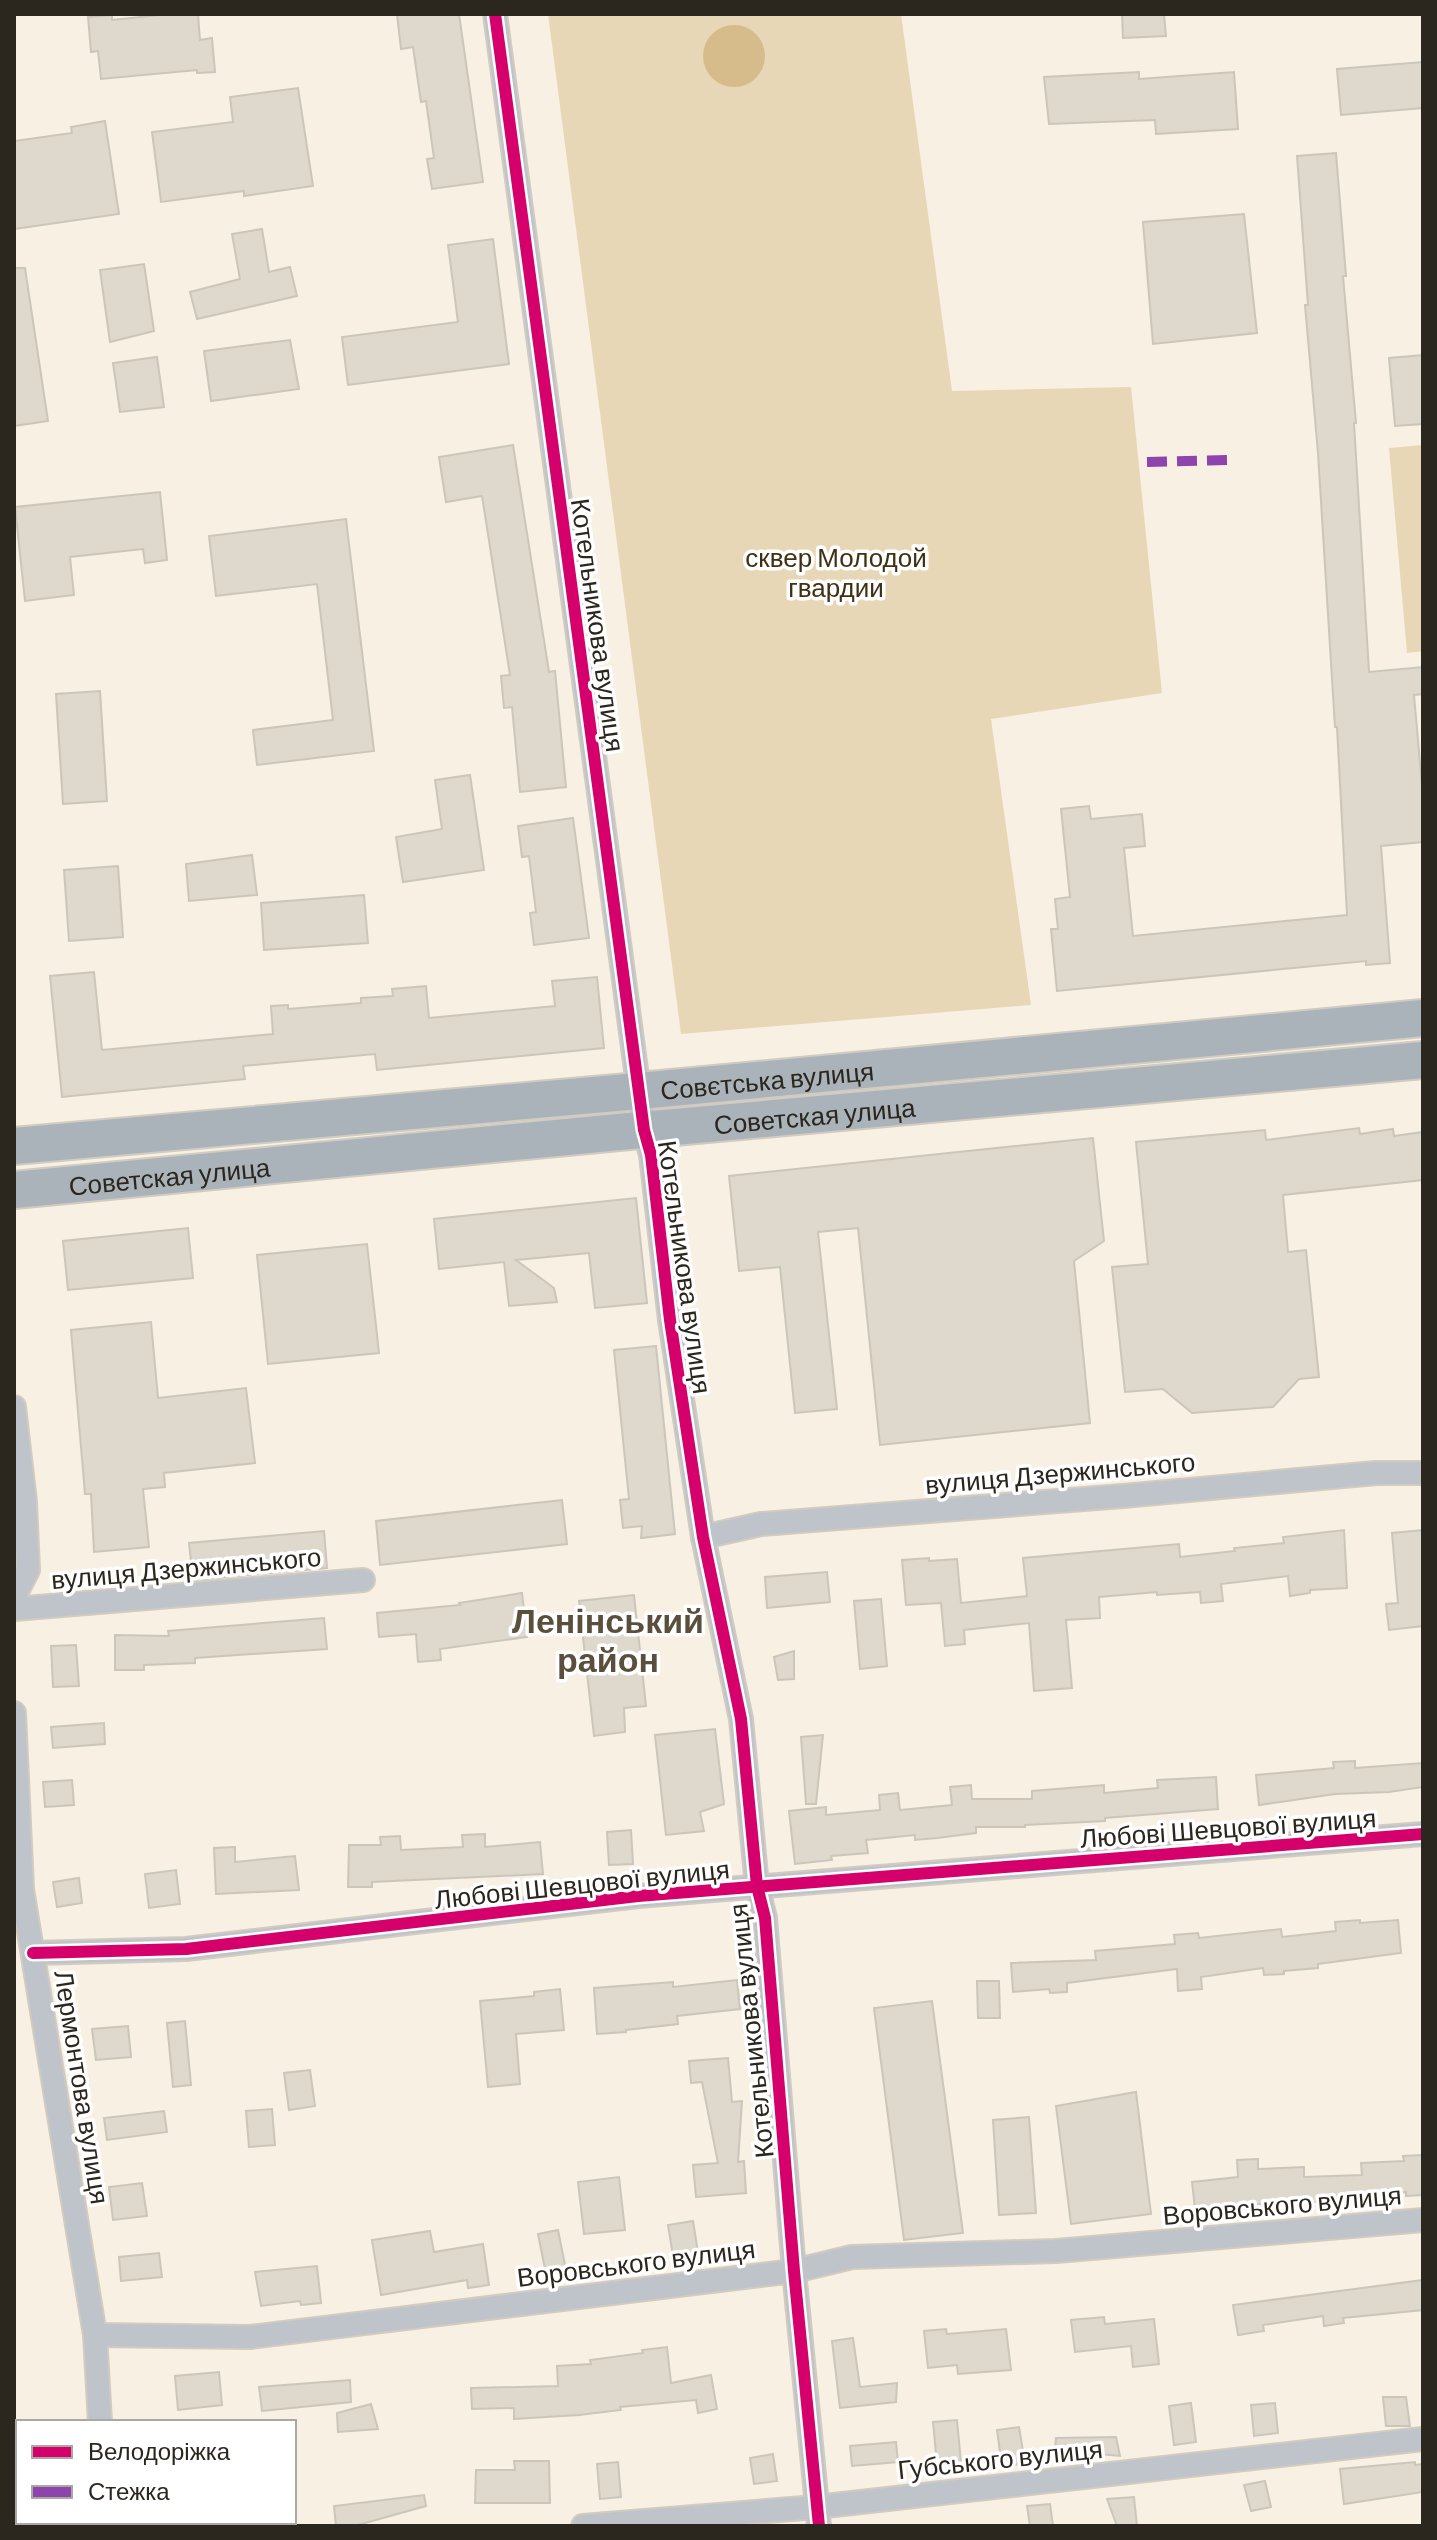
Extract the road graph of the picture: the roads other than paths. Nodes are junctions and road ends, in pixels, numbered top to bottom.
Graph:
1 (495, 14) edge
2 (1423, 1018) edge
3 (1423, 1060) edge
4 (639, 1091) junction
5 (644, 1130) junction
6 (14, 1146) edge
7 (14, 1190) edge
8 (14, 1407) edge
9 (1423, 1473) edge
10 (703, 1537) junction
11 (363, 1580) dead end
12 (14, 1597) edge
13 (14, 1609) edge
14 (14, 1713) edge
15 (1423, 1834) edge
16 (757, 1886) junction
17 (18, 1889) edge
18 (33, 1953) junction
19 (1423, 2220) edge
20 (794, 2271) junction
21 (95, 2335) junction
22 (100, 2420) edge
23 (1423, 2439) edge
24 (818, 2516) edge
25 (583, 2526) edge

1 - 4 street, Котельникова вулиця
2 - 4 main road, Совєтська вулиця
3 - 5 main road, Советская улица
4 - 5 street, Котельникова вулиця
4 - 6 main road, Совєтська вулиця
5 - 7 main road, Советская улица
5 - 10 street, Котельникова вулиця
8 - 12 street
9 - 10 street, вулиця Дзержинського
10 - 16 street, Котельникова вулиця
11 - 13 street, вулиця Дзержинського
14 - 17 street, Лермонтова вулиця
15 - 16 street, Любові Шевцової вулиця
16 - 18 street, Любові Шевцової вулиця
16 - 20 street, Котельникова вулиця
17 - 18 street, Лермонтова вулиця
18 - 21 street, Лермонтова вулиця
19 - 20 street, Воровського вулиця
20 - 21 street, Воровського вулиця
20 - 24 street, Котельникова вулиця
21 - 22 street, Лермонтова вулиця
23 - 24 street, Губського вулиця
24 - 25 street, Губського вулиця

